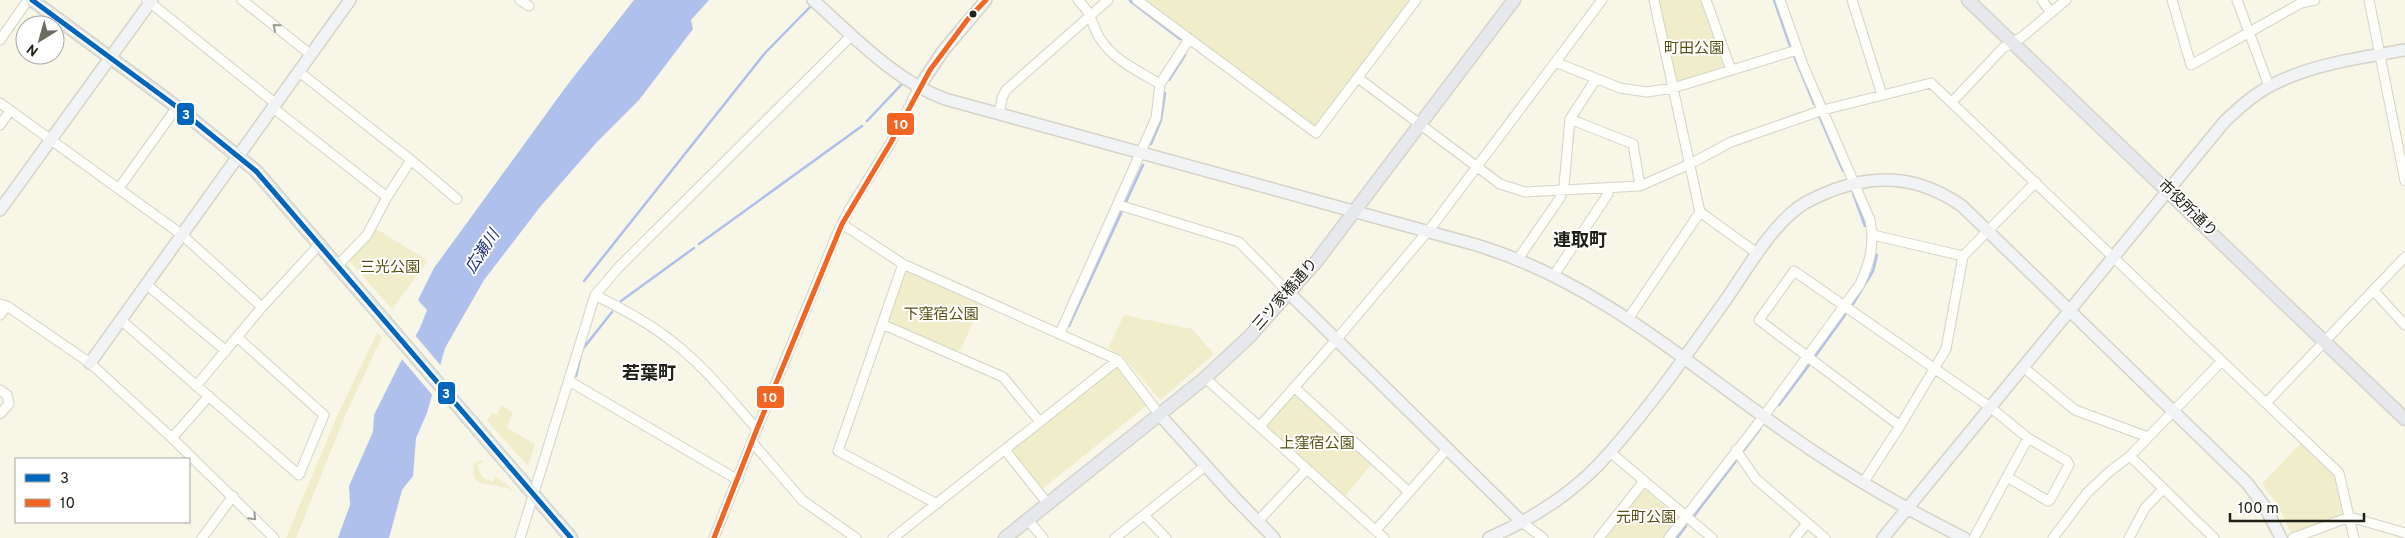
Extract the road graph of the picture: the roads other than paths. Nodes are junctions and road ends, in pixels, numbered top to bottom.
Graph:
1 (28, 0) edge
2 (32, 0) edge
3 (242, 0) edge
4 (350, 0) edge
5 (520, 0) edge
6 (813, 0) edge
7 (986, 0) edge
8 (1078, 0) edge
9 (1108, 0) edge
10 (1137, 0) edge
11 (1416, 0) edge
12 (1514, 0) edge
13 (1654, 0) edge
14 (1706, 0) edge
15 (1780, 0) edge
16 (1852, 0) edge
17 (1968, 0) edge
18 (2042, 0) edge
19 (2066, 0) edge
20 (2172, 0) edge
21 (2237, 0) edge
22 (2316, 0) edge
23 (2370, 0) edge
24 (150, 1) edge
25 (1598, 1) edge
26 (2301, 2) edge
27 (529, 6) dead end
28 (2051, 13) junction
29 (1090, 15) junction
30 (2248, 32) junction
31 (852, 35) junction
32 (1189, 39) junction
33 (0, 40) edge
34 (2012, 43) junction
35 (1797, 50) junction
36 (2405, 50) edge
37 (310, 54) junction
38 (2379, 55) junction
39 (111, 57) junction
40 (1555, 62) junction
41 (1731, 70) junction
42 (298, 71) junction
43 (1358, 78) junction
44 (1596, 79) junction
45 (1160, 84) junction
46 (2270, 86) junction
47 (920, 87) junction
48 (1673, 88) junction
49 (1882, 95) junction
50 (1952, 102) junction
51 (0, 103) edge
52 (274, 105) junction
53 (178, 107) junction
54 (10, 110) junction
55 (1822, 110) junction
56 (999, 114) junction
57 (1570, 120) junction
58 (1420, 124) junction
59 (0, 125) edge
60 (51, 140) junction
61 (238, 154) junction
62 (1141, 154) junction
63 (411, 160) junction
64 (1690, 164) junction
65 (1476, 167) junction
66 (1855, 182) junction
67 (2036, 182) junction
68 (2405, 182) edge
69 (1640, 186) junction
70 (119, 188) junction
71 (1608, 188) junction
72 (2166, 190) junction
73 (1563, 191) junction
74 (387, 197) junction
75 (457, 200) dead end
76 (1119, 205) junction
77 (1, 207) edge
78 (1354, 211) junction
79 (1700, 212) junction
80 (842, 224) junction
81 (1428, 231) junction
82 (1989, 231) junction
83 (181, 234) junction
84 (1873, 234) junction
85 (320, 244) junction
86 (1758, 254) junction
87 (1963, 256) junction
88 (2113, 256) junction
89 (2405, 257) edge
90 (1518, 259) junction
91 (903, 264) junction
92 (338, 265) junction
93 (1554, 275) junction
94 (146, 284) junction
95 (2373, 290) junction
96 (1289, 293) junction
97 (595, 295) junction
98 (3, 305) edge
99 (1843, 306) junction
100 (262, 307) junction
101 (2070, 310) junction
102 (0, 315) edge
103 (1628, 319) junction
104 (121, 320) junction
105 (882, 324) junction
106 (2405, 325) edge
107 (1060, 333) junction
108 (237, 337) junction
109 (1336, 340) junction
110 (2324, 341) junction
111 (226, 351) junction
112 (1807, 357) junction
113 (1118, 360) junction
114 (1683, 360) junction
115 (2222, 362) junction
116 (90, 363) junction
117 (2023, 367) junction
118 (1934, 369) junction
119 (1206, 378) junction
120 (569, 381) junction
121 (196, 386) junction
122 (1294, 387) junction
123 (0, 390) edge
124 (209, 396) junction
125 (2266, 403) junction
126 (1990, 407) junction
127 (2174, 412) junction
128 (0, 414) edge
129 (1159, 414) junction
130 (1764, 416) junction
131 (2405, 419) edge
132 (1040, 422) junction
133 (1260, 426) junction
134 (1900, 426) junction
135 (756, 429) junction
136 (2148, 437) junction
137 (172, 438) junction
138 (2028, 438) junction
139 (752, 442) junction
140 (1447, 449) junction
141 (1005, 450) junction
142 (1736, 450) junction
143 (1610, 452) junction
144 (2130, 456) junction
145 (1205, 466) junction
146 (1307, 469) junction
147 (2007, 477) junction
148 (738, 480) junction
149 (1644, 481) junction
150 (1863, 483) junction
151 (2163, 488) junction
152 (1409, 492) junction
153 (533, 494) junction
154 (233, 496) junction
155 (937, 504) junction
156 (1048, 504) junction
157 (1907, 509) junction
158 (1144, 515) junction
159 (1686, 516) junction
160 (2350, 517) junction
161 (1028, 520) junction
162 (1257, 522) junction
163 (1523, 523) junction
164 (1807, 523) junction
165 (1376, 530) junction
166 (2405, 534) edge
167 (717, 537) edge
168 (202, 538) edge
169 (274, 538) edge
170 (520, 538) edge
171 (571, 538) edge
172 (856, 538) edge
173 (893, 538) edge
174 (1005, 538) edge
175 (1043, 538) edge
176 (1115, 538) edge
177 (1166, 538) edge
178 (1274, 538) edge
179 (1384, 538) edge
180 (1489, 538) edge
181 (1543, 538) edge
182 (1599, 538) edge
183 (1670, 538) edge
184 (1712, 538) edge
185 (1795, 538) edge
186 (1825, 538) edge
187 (1883, 538) edge
188 (1964, 538) edge
189 (1974, 538) edge
190 (2053, 538) edge
191 (2129, 538) edge
192 (2214, 538) edge
193 (2281, 538) edge
194 (2293, 538) edge
195 (2354, 538) edge

1 - 33 street
2 - 39 main road
37 -> 3 street
4 - 37 street
5 - 27 street
6 - 31 street
7 - 47 street
8 - 29 street
9 - 29 street
10 - 32 street
11 - 43 street
12 - 58 main road, 三ツ家橋通り
13 - 48 street
14 - 41 street
15 - 35 street
16 - 49 street
17 - 34 main road, 市役所通り
18 - 28 street
19 - 28 street
20 - 30 street
21 - 30 street
22 - 26 street
23 - 38 street
24 - 39 street
24 - 52 street
25 - 40 street
26 - 30 street
28 - 34 street
29 - 45 street
29 - 56 street
30 - 46 street
31 - 47 street
31 - 97 street
32 - 43 street
32 - 45 street
34 - 50 street
34 - 72 main road, 市役所通り
35 - 41 street
35 - 55 street
36 - 38 street
37 - 42 street
38 - 46 street
38 - 68 street
39 - 53 main road
39 - 60 street
40 - 44 street
40 - 65 street
41 - 48 street
42 - 52 street
42 - 63 street
43 - 58 street
44 - 48 street
44 - 57 street
45 - 62 street
46 - 72 street
47 - 56 street
47 - 80 street
48 - 64 street
49 - 50 street
49 - 55 street
50 - 67 street
51 - 54 street
52 - 61 street
52 - 74 street
53 - 61 main road
53 - 70 street
54 - 59 street
54 - 60 street
55 - 64 street
55 - 66 street
56 - 62 street
57 - 69 street
57 - 73 street
58 - 65 street
58 - 78 main road, 三ツ家橋通り
60 - 70 street
60 - 77 street
61 - 83 street
61 - 85 main road
62 - 76 street
62 - 78 street
63 - 74 street
63 - 75 street
64 - 69 street
64 - 79 street
65 - 73 street
65 - 81 street
66 - 82 street
66 - 84 street
66 - 86 street
67 - 82 street
67 - 88 street
69 - 71 street
70 - 83 street
71 - 73 street
71 - 93 street
72 - 88 street
72 - 110 main road, 市役所通り
73 - 90 street
74 - 92 street
76 - 96 street
76 - 107 street
78 - 81 street
78 - 96 main road, 三ツ家橋通り
79 - 86 street
79 - 103 street
80 - 91 street
80 - 135 street
81 - 90 street
81 - 109 street
82 - 87 street
82 - 101 street
83 - 94 street
83 - 100 street
84 - 87 street
84 - 99 street
85 - 92 main road
85 - 100 street
86 - 114 street
87 - 118 street
88 - 101 street
88 - 115 street
89 - 95 street
90 - 93 street
91 - 105 street
91 - 107 street
92 - 153 main road
93 - 103 street
94 - 104 street
94 - 111 street
95 - 106 street
95 - 110 street
96 - 109 street
96 - 119 main road, 三ツ家橋通り
97 - 120 street
97 - 135 street
98 - 102 street
98 - 116 street
99 - 112 street
99 - 112 street
99 - 118 street
100 - 108 street
101 - 117 street
101 - 127 street
103 - 114 street
104 - 116 street
104 - 121 street
105 - 132 street
105 - 155 street
107 - 113 street
108 - 111 street
108 - 124 street
109 - 122 street
109 - 140 street
110 - 125 street
110 - 131 main road, 市役所通り
111 - 121 street
112 - 130 street
112 - 134 street
113 - 129 street
113 - 132 street
114 - 130 street
114 - 143 street
115 - 125 street
115 - 127 street
116 - 137 street
117 - 126 street
117 - 136 street
118 - 126 street
118 - 134 street
119 - 129 main road, 三ツ家橋通り
119 - 133 street
120 - 148 street
120 - 153 street
121 - 124 street
122 - 133 street
122 - 152 street
123 - 128 street
124 - 137 street
125 - 160 street
126 - 138 street
126 - 157 street
127 - 136 street
127 - 193 street
129 - 145 street
129 - 156 main road, 三ツ家橋通り
130 - 142 street
130 - 150 street
132 - 141 street
133 - 146 street
134 - 150 street
135 - 139 street
136 - 144 street
137 - 154 street
138 - 147 street
138 - 147 street
139 - 148 street
139 - 172 street
140 - 152 street
140 - 163 street
141 - 155 street
141 - 156 street
142 - 159 street
142 - 164 street
143 - 149 street
143 - 163 street
144 - 151 street
144 - 190 street
145 - 158 street
145 - 162 street
146 - 162 street
146 - 165 street
147 - 189 street
148 - 167 street
149 - 159 street
149 - 182 street
150 - 157 street
151 - 191 street
151 - 192 street
152 - 165 street
153 - 170 street
153 - 171 main road
154 - 168 street
154 -> 169 street
155 - 173 street
156 - 161 main road, 三ツ家橋通り
157 - 187 street
157 - 188 street
158 - 176 street
158 - 177 street
159 - 183 street
159 - 184 street
160 - 166 street
160 - 194 street
160 - 195 street
161 - 174 main road, 三ツ家橋通り
161 - 175 street
162 - 178 street
163 - 180 street
163 - 181 street
164 - 185 street
164 - 186 street
165 - 179 street

